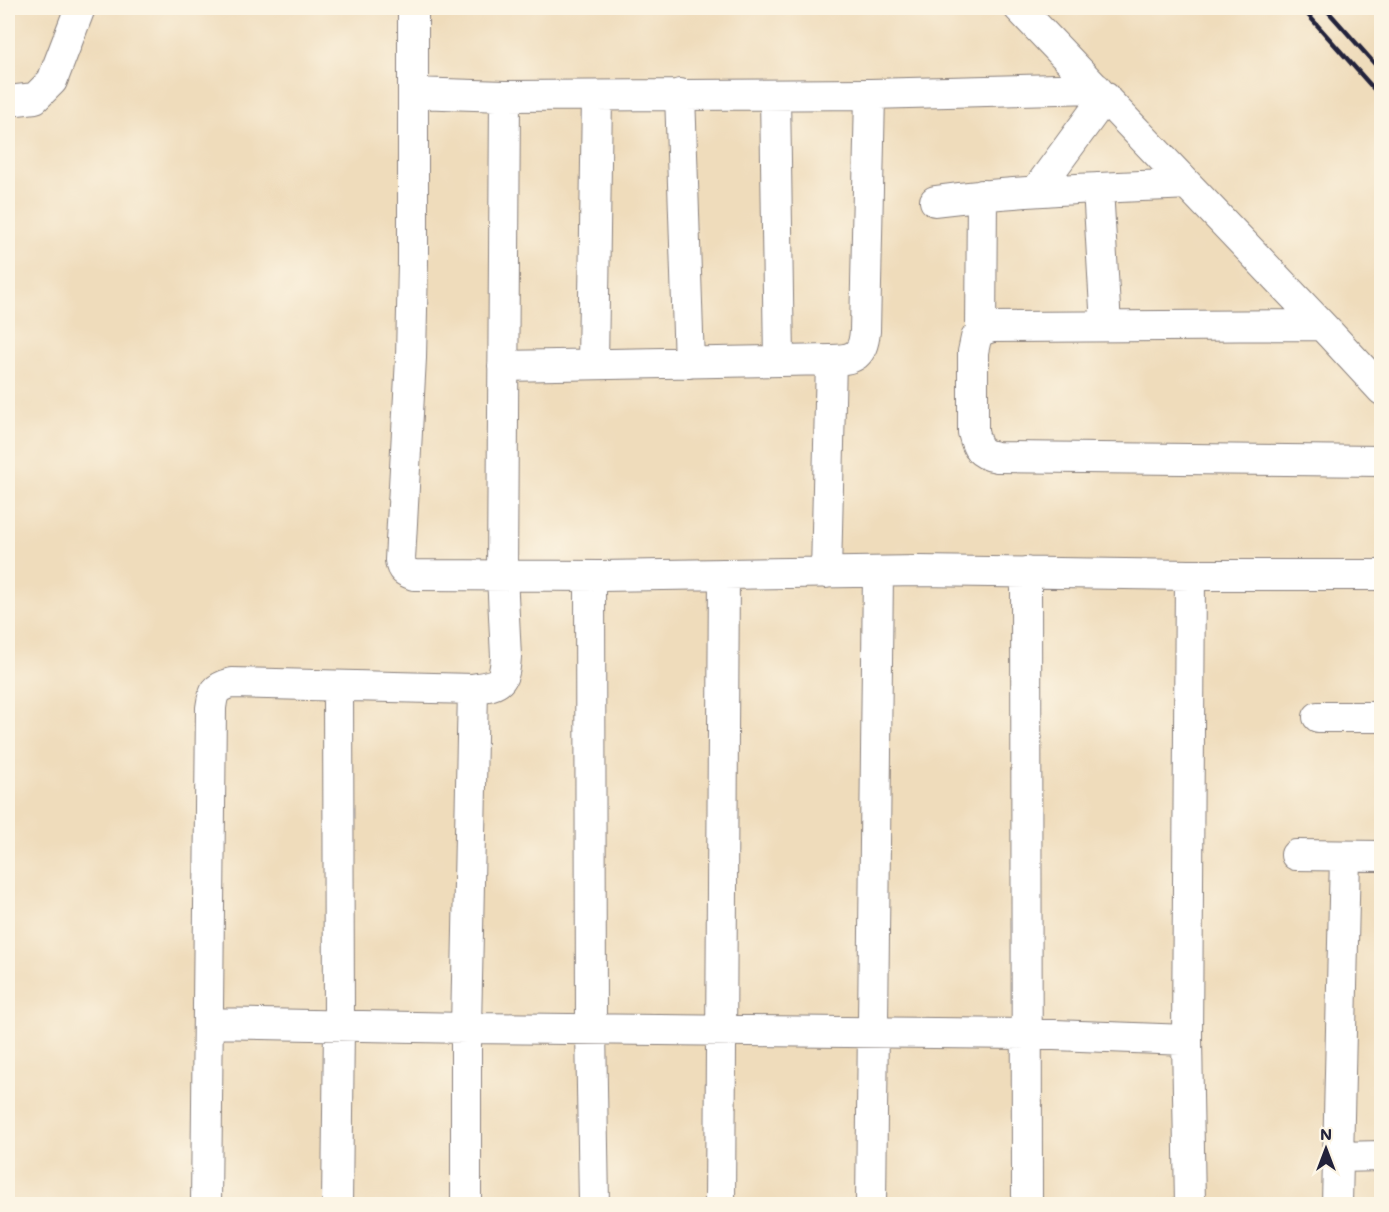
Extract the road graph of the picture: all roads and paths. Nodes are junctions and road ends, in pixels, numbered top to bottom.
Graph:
1 (80, 8) edge
2 (413, 8) edge
3 (1019, 8) edge
4 (412, 93) junction
5 (1101, 93) junction
6 (680, 94) junction
7 (870, 94) junction
8 (775, 95) junction
9 (505, 96) junction
10 (597, 96) junction
11 (8, 101) edge
12 (1187, 184) junction
13 (1098, 188) junction
14 (1036, 191) junction
15 (982, 195) junction
16 (935, 201) dead end
17 (1321, 325) junction
18 (1106, 326) junction
19 (981, 331) junction
20 (831, 360) junction
21 (779, 361) junction
22 (689, 363) junction
23 (593, 364) junction
24 (503, 366) junction
25 (1382, 390) edge
26 (1382, 461) edge
27 (878, 572) junction
28 (1026, 572) junction
29 (826, 573) junction
30 (724, 574) junction
31 (502, 575) junction
32 (1190, 575) junction
33 (1382, 575) edge
34 (590, 576) junction
35 (338, 687) junction
36 (473, 689) junction
37 (1318, 717) dead end
38 (1382, 717) edge
39 (1296, 855) dead end
40 (1345, 856) junction
41 (1382, 856) edge
42 (208, 1023) junction
43 (339, 1025) junction
44 (466, 1028) junction
45 (591, 1029) junction
46 (721, 1030) junction
47 (873, 1032) junction
48 (1027, 1034) junction
49 (1187, 1040) junction
50 (1382, 1156) edge
51 (1338, 1157) junction
52 (206, 1204) edge
53 (337, 1204) edge
54 (466, 1204) edge
55 (594, 1204) edge
56 (720, 1204) edge
57 (872, 1204) edge
58 (1027, 1204) edge
59 (1190, 1204) edge
60 (1337, 1204) edge

1 - 11 street
2 - 4 street
3 - 5 street
4 - 9 street
4 - 31 street
5 - 7 street
5 - 12 street
5 - 14 street
6 - 8 street
6 - 10 street
6 - 22 street
7 - 8 street
7 - 20 street
8 - 21 street
9 - 10 street
9 - 24 street
10 - 23 street
12 - 13 street
12 - 17 street
13 - 14 street
13 - 18 street
14 - 15 street
15 - 16 street
15 - 19 street
17 - 18 street
17 - 25 street
18 - 19 street
19 - 26 street
20 - 21 street
20 - 29 street
21 - 22 street
22 - 23 street
23 - 24 street
24 - 31 street
27 - 28 street
27 - 29 street
27 - 47 street
28 - 32 street
28 - 48 street
29 - 30 street
30 - 34 street
30 - 46 street
31 - 34 street
31 - 36 street
32 - 33 street
32 - 49 street
34 - 45 street
35 - 36 street
35 - 42 street
35 - 43 street
36 - 44 street
37 - 38 street
39 - 40 street
40 - 41 street
40 - 51 street
42 - 43 street
42 - 52 street
43 - 44 street
43 - 53 street
44 - 45 street
44 - 54 street
45 - 46 street
45 - 55 street
46 - 47 street
46 - 56 street
47 - 48 street
47 - 57 street
48 - 49 street
48 - 58 street
49 - 59 street
50 - 51 street
51 - 60 street

